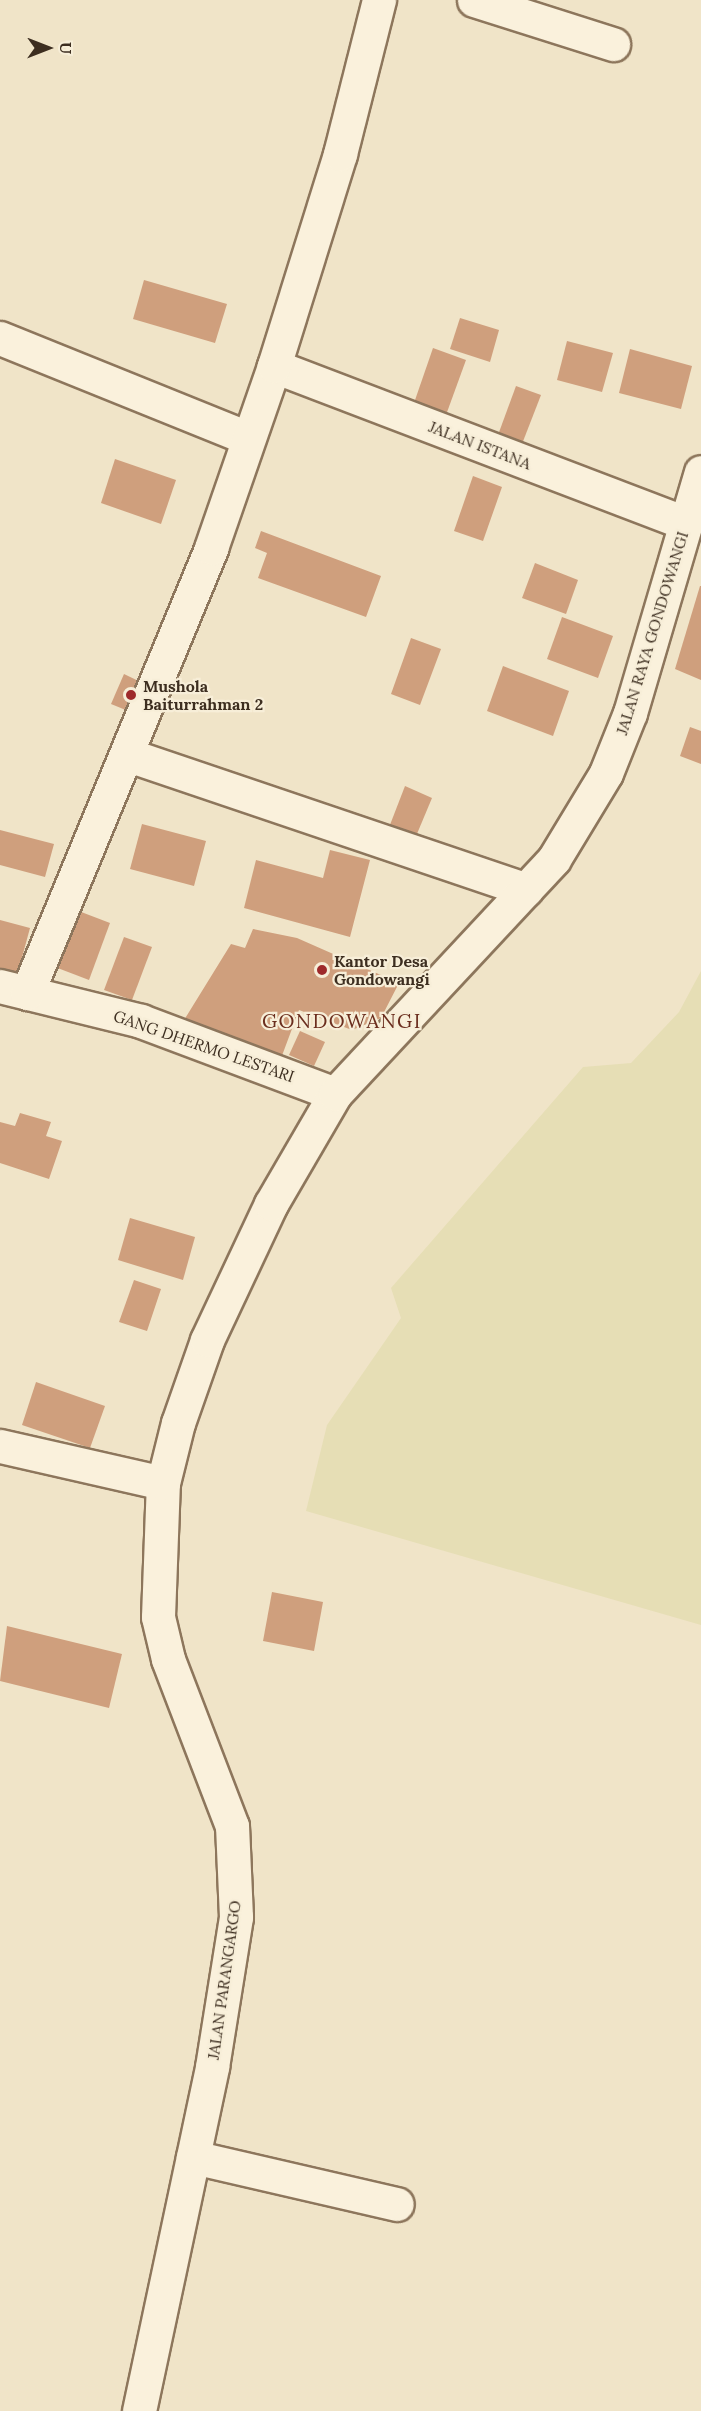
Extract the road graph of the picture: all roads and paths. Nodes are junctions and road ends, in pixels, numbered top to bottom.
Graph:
1 (379, 0) edge
2 (474, 0) edge
3 (614, 44) dead end
4 (0, 338) edge
5 (274, 366) junction
6 (247, 438) junction
7 (701, 472) edge
8 (686, 523) junction
9 (128, 755) junction
10 (526, 890) junction
11 (14, 989) edge
12 (335, 1094) junction
13 (0, 1446) edge
14 (163, 1483) junction
15 (193, 2157) junction
16 (397, 2204) dead end
17 (139, 2411) edge

1 - 5 street
2 - 3 street
4 - 6 street
5 - 6 street
5 - 8 street, JALAN ISTANA
6 - 9 street
7 - 8 street, JALAN RAYA GONDOWANGI
8 - 10 street, JALAN RAYA GONDOWANGI
9 - 10 street
9 - 11 street
10 - 12 street, JALAN RAYA GONDOWANGI
11 - 12 street, GANG DHERMO LESTARI
12 - 14 street, JALAN RAYA GONDOWANGI
13 - 14 street
14 - 15 street, JALAN PARANGARGO
15 - 16 street
15 - 17 street, JALAN PARANGARGO

